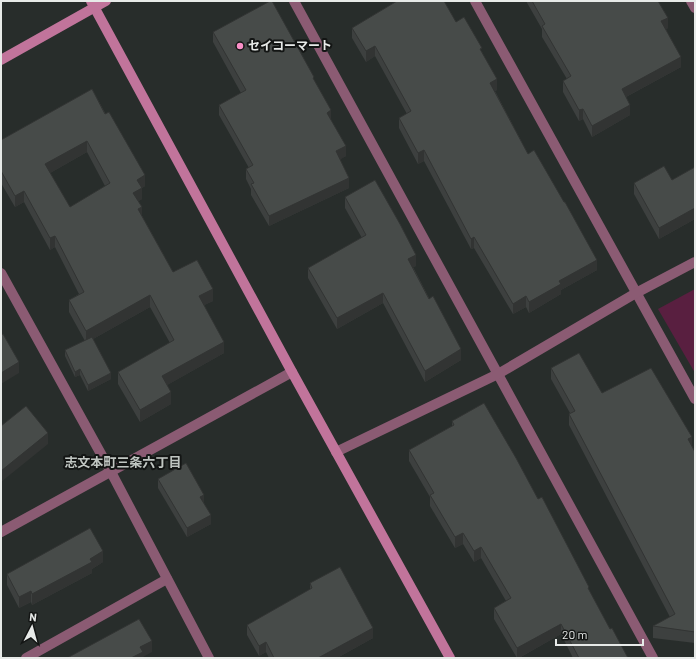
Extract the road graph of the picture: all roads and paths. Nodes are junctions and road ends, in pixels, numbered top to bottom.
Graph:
1 (106, 1) edge
2 (294, 1) edge
3 (476, 1) edge
4 (691, 1) edge
5 (93, 4) edge
6 (695, 8) edge
7 (1, 60) edge
8 (695, 262) edge
9 (1, 273) edge
10 (636, 293) junction
11 (292, 372) junction
12 (498, 374) junction
13 (695, 400) edge
14 (336, 452) junction
15 (111, 472) junction
16 (1, 532) edge
17 (168, 579) junction
18 (26, 658) edge
19 (209, 658) edge
20 (450, 658) edge
21 (653, 658) edge

1 - 5 street
2 - 12 street
3 - 10 street
4 - 6 street
5 - 7 street
5 - 11 street
8 - 10 street
9 - 15 street
10 - 12 street
10 - 13 street
11 - 14 street
11 - 15 street
12 - 14 street
12 - 21 street
14 - 20 street
15 - 16 street
15 - 17 street
17 - 18 street
17 - 19 street

